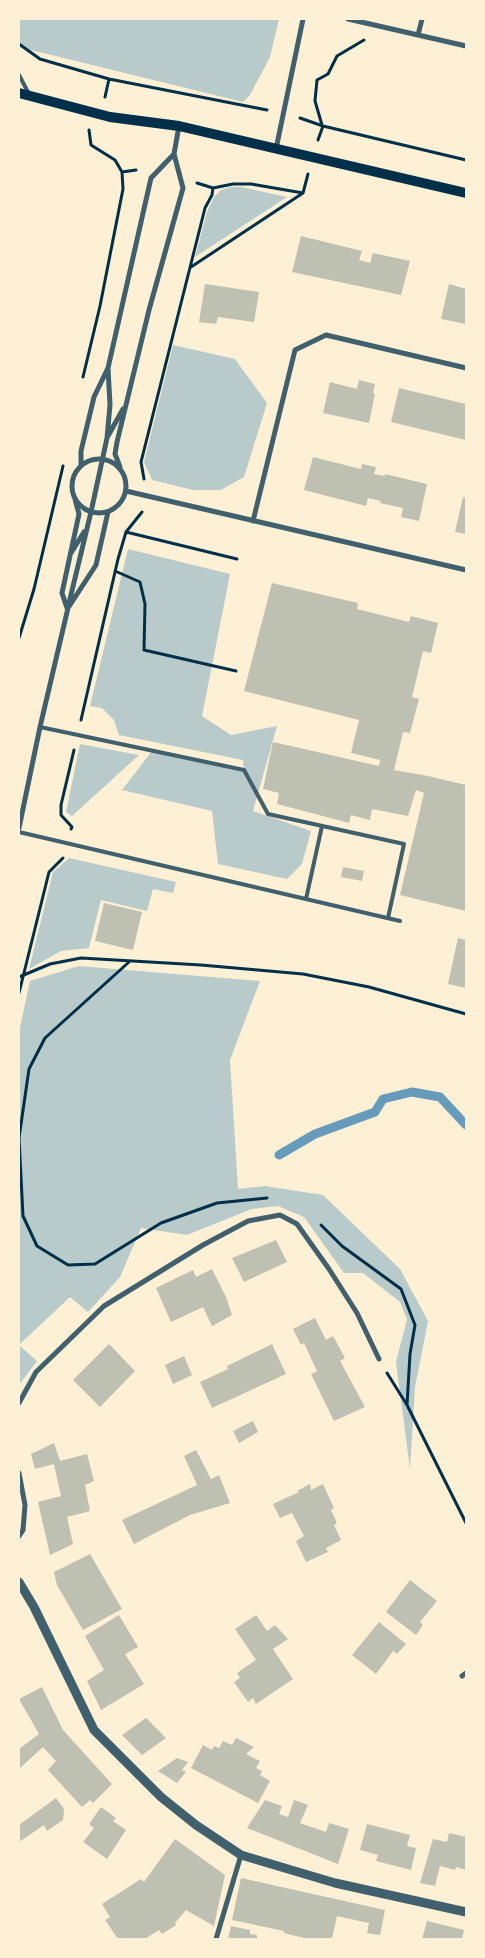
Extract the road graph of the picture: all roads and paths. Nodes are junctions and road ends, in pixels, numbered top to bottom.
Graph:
1 (303, 19) edge
2 (348, 19) edge
3 (422, 19) edge
4 (385, 28) junction
5 (418, 35) junction
6 (19, 44) edge
7 (466, 46) edge
8 (19, 75) edge
9 (110, 79) junction
10 (19, 93) edge
11 (30, 96) junction
12 (95, 113) junction
13 (284, 113) junction
14 (179, 126) junction
15 (276, 149) junction
16 (174, 154) junction
17 (466, 193) edge
18 (190, 268) junction
19 (108, 368) junction
20 (466, 368) edge
21 (82, 382) dead end
22 (127, 402) junction
23 (107, 438) junction
24 (65, 458) dead end
25 (103, 459) junction
26 (81, 465) junction
27 (120, 467) junction
28 (126, 490) junction
29 (145, 495) junction
30 (75, 499) junction
31 (91, 512) junction
32 (108, 512) junction
33 (253, 521) junction
34 (88, 527) junction
35 (126, 532) junction
36 (68, 558) junction
37 (238, 559) dead end
38 (466, 570) edge
39 (115, 571) junction
40 (68, 608) junction
41 (19, 638) edge
42 (236, 671) dead end
43 (40, 727) junction
44 (77, 736) junction
45 (322, 826) junction
46 (19, 830) edge
47 (70, 844) junction
48 (306, 899) junction
49 (388, 918) junction
50 (400, 921) dead end
51 (129, 962) junction
52 (21, 976) edge
53 (19, 993) edge
54 (466, 1014) edge
55 (276, 1197) dead end
56 (317, 1222) dead end
57 (378, 1359) joint
58 (19, 1403) edge
59 (407, 1405) junction
60 (19, 1473) edge
61 (466, 1523) edge
62 (19, 1536) edge
63 (19, 1582) edge
64 (242, 1855) junction
65 (466, 1912) edge
66 (216, 1939) edge

1 - 13 street
2 - 4 street
3 - 5 street
4 - 5 street
4 - 13 path
5 - 7 street
6 - 9 path
8 - 11 lane
9 - 12 path
9 - 13 path
10 - 11 main road
11 - 12 main road
12 - 14 main road
12 - 21 path
13 - 15 street
14 - 15 main road
14 - 16 street
15 - 17 main road
16 - 19 street
16 - 22 street
18 - 18 path
18 - 29 path
19 - 23 street
19 - 26 street
20 - 33 street
22 - 23 street
22 - 27 street
23 - 25 street
24 - 41 path
25 - 26 street
25 - 27 street
25 - 31 street
26 - 30 street
27 - 28 street
28 - 29 street
28 - 32 street
29 - 33 street
29 - 35 path
30 - 31 street
30 - 36 street
31 - 32 street
31 - 34 street
32 - 40 street
33 - 38 street
34 - 36 street
34 - 40 street
35 - 37 path
35 - 39 path
36 - 40 street
39 - 42 path
39 - 44 path
40 - 43 street
43 - 44 lane
43 - 46 street
44 - 45 lane
44 - 47 path
45 - 48 lane
45 - 49 lane
46 - 47 lane
47 - 48 lane
47 - 52 path
48 - 49 lane
49 - 50 lane
51 - 52 path
51 - 54 path
51 - 55 path
52 - 53 path
56 - 59 path
57 - 58 street
57 - 59 path
59 - 61 path
60 - 62 street
63 - 64 street
64 - 65 street
64 - 66 street

